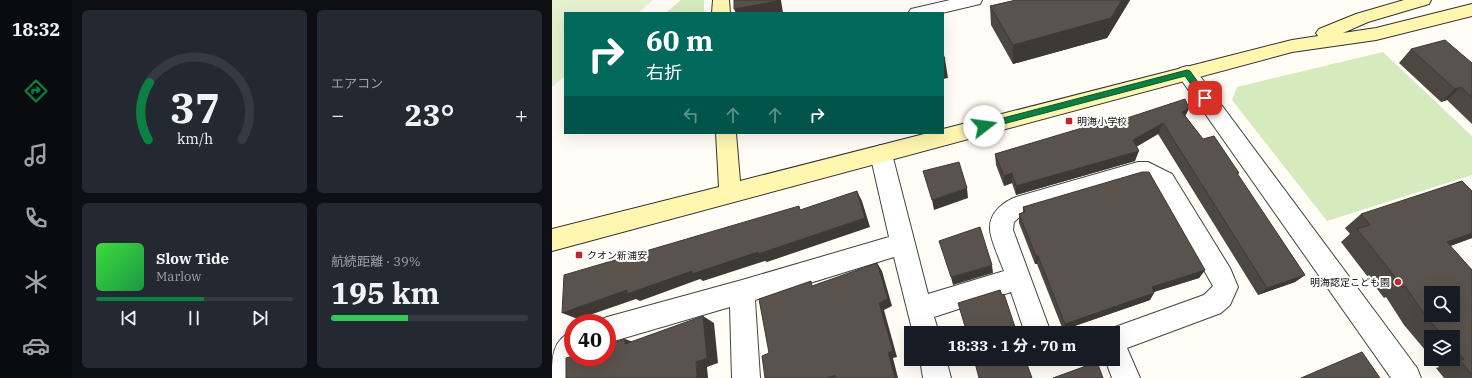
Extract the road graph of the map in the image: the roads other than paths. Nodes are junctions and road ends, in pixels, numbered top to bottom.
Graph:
1 (721, 0) edge
2 (974, 0) edge
3 (1423, 0) edge
4 (1472, 10) edge
5 (721, 12) edge
6 (921, 12) edge
7 (1292, 46) junction
8 (1187, 73) junction
9 (726, 134) edge
10 (881, 154) junction
11 (730, 193) junction
12 (552, 240) edge
13 (902, 244) junction
14 (1017, 278) junction
15 (742, 292) junction
16 (920, 309) junction
17 (924, 326) edge
18 (1035, 326) edge
19 (616, 327) edge
20 (1120, 337) edge
21 (564, 358) edge
22 (1120, 364) edge
23 (934, 366) edge
24 (557, 378) edge
25 (746, 378) edge
26 (937, 378) edge
27 (1126, 378) edge
28 (1407, 378) edge

1 - 5 street
2 - 6 street
3 - 7 street
4 - 7 street
7 - 8 street
8 - 10 street
8 - 28 street
9 - 11 street
10 - 11 street
10 - 13 street
11 - 12 street
13 - 15 street
13 - 16 street
14 - 16 street
14 - 18 street
14 - 20 street
15 - 19 street
15 - 25 street
16 - 17 street
21 - 24 street
22 - 27 street
23 - 26 street

